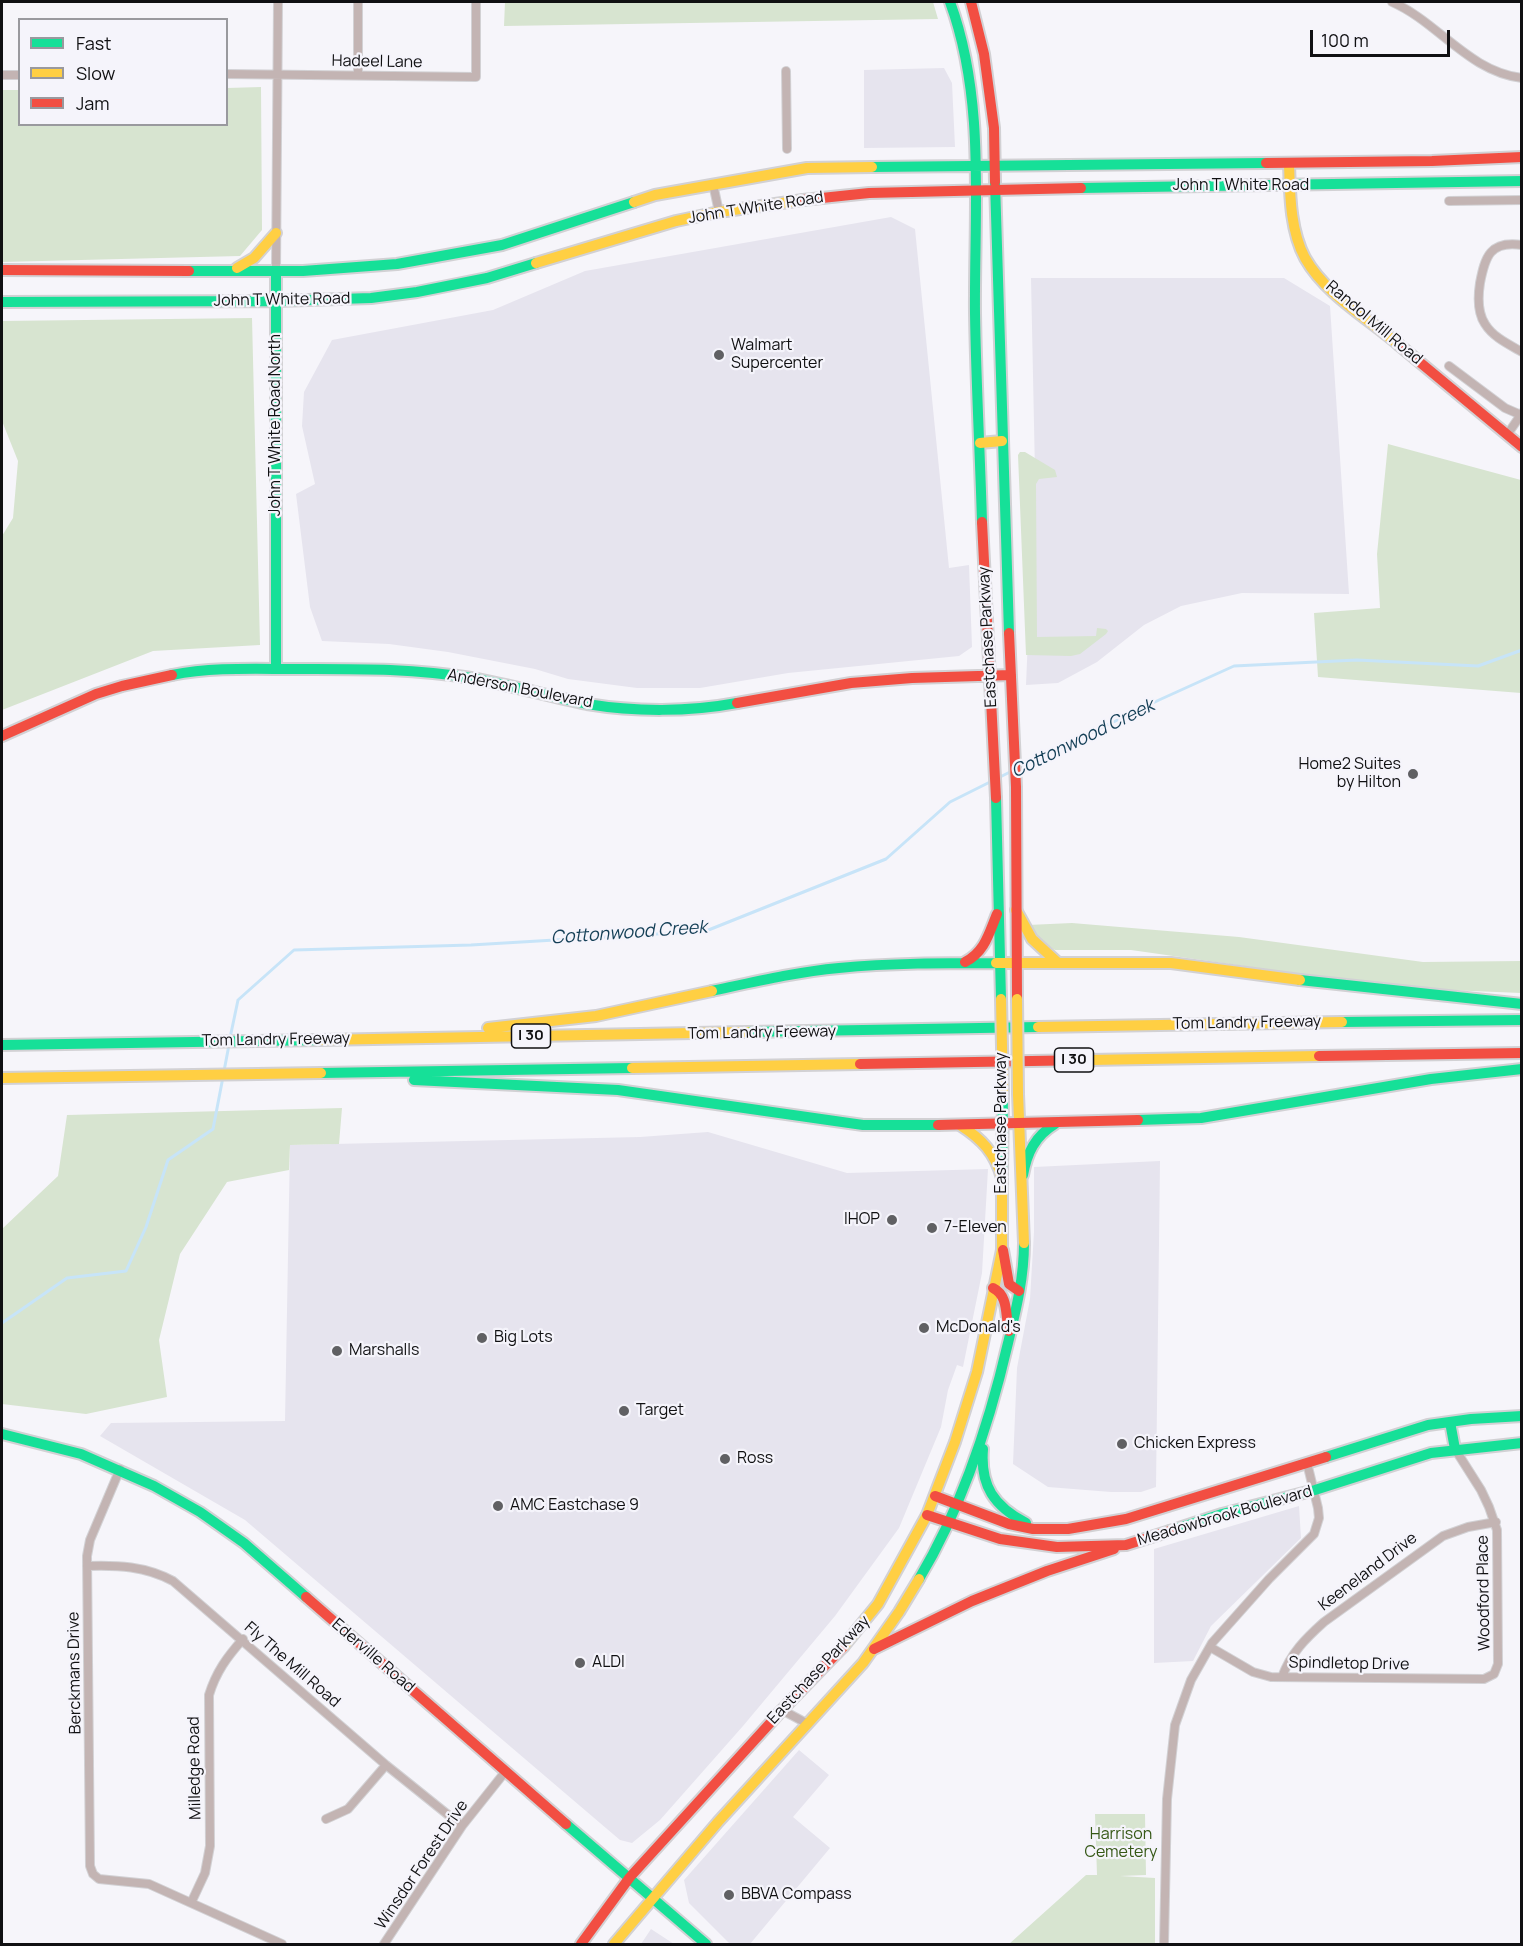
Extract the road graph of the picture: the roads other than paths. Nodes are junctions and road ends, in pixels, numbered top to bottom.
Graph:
1 (278, 2) edge
2 (358, 2) edge
3 (476, 2) edge
4 (950, 2) edge
5 (970, 2) edge
6 (1392, 2) edge
7 (786, 71) dead end
8 (228, 74) edge
9 (278, 74) junction
10 (2, 75) edge
11 (18, 75) edge
12 (358, 75) junction
13 (1521, 78) edge
14 (787, 149) dead end
15 (1521, 156) edge
16 (1289, 163) junction
17 (975, 166) junction
18 (996, 166) junction
19 (1521, 181) edge
20 (713, 184) junction
21 (1289, 186) junction
22 (975, 190) junction
23 (996, 190) junction
24 (1521, 200) edge
25 (1449, 201) dead end
26 (719, 212) junction
27 (276, 233) junction
28 (1521, 245) edge
29 (2, 270) edge
30 (232, 271) junction
31 (276, 271) junction
32 (276, 301) junction
33 (2, 302) edge
34 (1521, 352) edge
35 (1449, 366) dead end
36 (1521, 414) edge
37 (1507, 435) junction
38 (1002, 441) junction
39 (980, 443) junction
40 (1521, 447) edge
41 (276, 669) junction
42 (1011, 675) junction
43 (991, 676) junction
44 (2, 736) edge
45 (1016, 909) junction
46 (997, 914) junction
47 (963, 962) junction
48 (1000, 962) junction
49 (1017, 962) junction
50 (1057, 962) junction
51 (1521, 1004) edge
52 (1521, 1020) edge
53 (413, 1037) junction
54 (2, 1045) edge
55 (1521, 1053) edge
56 (1521, 1069) edge
57 (274, 1074) junction
58 (2, 1078) edge
59 (1057, 1123) junction
60 (1003, 1124) junction
61 (1017, 1124) junction
62 (960, 1125) junction
63 (1023, 1175) junction
64 (1002, 1178) junction
65 (1002, 1250) junction
66 (993, 1288) junction
67 (1019, 1291) junction
68 (1010, 1334) junction
69 (1521, 1416) edge
70 (1450, 1422) junction
71 (987, 1428) junction
72 (2, 1434) edge
73 (1521, 1443) edge
74 (1455, 1449) junction
75 (1307, 1463) junction
76 (120, 1469) junction
77 (1315, 1490) junction
78 (935, 1496) junction
79 (957, 1504) junction
80 (927, 1515) junction
81 (1496, 1522) junction
82 (950, 1524) junction
83 (1040, 1530) junction
84 (1126, 1545) junction
85 (87, 1566) junction
86 (243, 1640) junction
87 (1210, 1647) junction
88 (874, 1649) junction
89 (1494, 1674) joint
90 (1282, 1677) junction
91 (782, 1710) junction
92 (808, 1724) junction
93 (386, 1765) junction
94 (505, 1772) junction
95 (326, 1819) dead end
96 (462, 1826) junction
97 (630, 1877) junction
98 (652, 1897) junction
99 (191, 1903) junction
100 (282, 1944) edge
101 (384, 1944) edge
102 (581, 1944) edge
103 (614, 1944) edge
104 (706, 1944) edge
105 (1164, 1944) edge

1 - 9 street, John T White Road North
2 - 12 street
3 - 12 street, Hadeel Lane
4 - 17 main road
5 - 18 main road
6 - 13 street
7 - 14 street
8 - 9 street, Hadeel Lane
9 - 12 street, Hadeel Lane
9 - 27 street, John T White Road North
10 - 11 street
15 - 16 main road, John T White Road
16 - 18 main road, John T White Road
16 - 21 main road, Randol Mill Road
17 - 18 main road, John T White Road
17 - 20 main road, John T White Road
17 - 22 main road, Eastchase Parkway
18 - 23 main road, Eastchase Parkway
19 - 21 main road, John T White Road
20 - 26 street
20 - 31 main road, John T White Road
21 - 23 main road, John T White Road
21 - 37 main road, Randol Mill Road
22 - 23 main road, John T White Road
22 - 26 main road, John T White Road
22 - 39 main road, Eastchase Parkway
23 - 38 main road, Eastchase Parkway
24 - 25 street
26 - 32 main road, John T White Road
27 - 30 main road
27 - 31 street, John T White Road North
28 - 34 street
29 - 30 main road, John T White Road
30 - 31 main road, John T White Road
31 - 32 main road, John T White Road North
32 - 33 main road, John T White Road
32 - 41 main road, John T White Road North
35 - 36 street
36 - 37 street
37 - 40 main road, Randol Mill Road
38 - 39 main road
38 - 42 main road, Eastchase Parkway
39 - 43 main road, Eastchase Parkway
41 - 43 main road, Anderson Boulevard
41 - 44 main road, Anderson Boulevard
42 - 43 main road, Anderson Boulevard
42 - 45 main road, Eastchase Parkway
43 - 46 main road, Eastchase Parkway
45 - 49 main road, Eastchase Parkway
45 - 50 main road
46 - 47 main road
46 - 48 main road, Eastchase Parkway
47 - 48 main road
47 - 53 main road
48 - 49 main road
48 - 60 main road, Eastchase Parkway, bridge
49 - 50 main road
49 - 61 main road, Eastchase Parkway, bridge
50 - 51 main road
52 - 53 main road, Tom Landry Freeway / I 30
53 - 54 main road, Tom Landry Freeway / I 30
55 - 57 main road, Tom Landry Freeway / I 30
56 - 59 main road
57 - 58 main road, Tom Landry Freeway / I 30
57 - 62 main road
59 - 61 main road
59 - 63 main road
60 - 61 main road
60 - 62 main road
60 - 64 main road, Eastchase Parkway
61 - 63 main road, Eastchase Parkway
62 - 64 main road
63 - 67 main road, Eastchase Parkway
64 - 65 main road, Eastchase Parkway
65 - 66 main road, Eastchase Parkway
65 - 67 main road
66 - 68 main road
66 - 78 main road, Eastchase Parkway
67 - 68 main road, Eastchase Parkway
68 - 71 main road, Eastchase Parkway
69 - 70 main road, Meadowbrook Boulevard
70 - 74 main road
70 - 75 main road, Meadowbrook Boulevard
71 - 79 main road, Eastchase Parkway
71 - 83 main road
72 - 76 main road, Ederville Road
73 - 74 main road, Meadowbrook Boulevard
74 - 77 main road, Meadowbrook Boulevard
74 - 81 street, Woodford Place
75 - 77 street
75 - 83 main road, Meadowbrook Boulevard
76 - 85 street, Berckmans Drive
76 - 94 main road, Ederville Road
77 - 84 main road, Meadowbrook Boulevard
77 - 87 street
78 - 79 main road, Meadowbrook Boulevard
78 - 80 main road, Eastchase Parkway
79 - 82 main road, Eastchase Parkway
79 - 83 main road, Meadowbrook Boulevard
80 - 82 main road, Meadowbrook Boulevard
80 - 91 main road, Eastchase Parkway
81 - 89 street, Woodford Place
81 - 90 street, Keeneland Drive
82 - 84 main road, Meadowbrook Boulevard
82 - 88 main road, Eastchase Parkway
84 - 88 main road
85 - 86 street, Fly The Mill Road
85 - 99 street, Berckmans Drive
86 - 93 street, Fly The Mill Road
86 - 99 street, Milledge Road
87 - 90 street, Spindletop Drive
87 - 105 street
88 - 92 main road, Eastchase Parkway
89 - 90 street, Spindletop Drive
91 - 92 street
91 - 97 main road, Eastchase Parkway
92 - 98 main road, Eastchase Parkway
93 - 95 street
93 - 96 street, Fly The Mill Road
94 - 96 street, Winsdor Forest Drive
94 - 97 main road, Ederville Road
96 - 101 street, Winsdor Forest Drive
97 - 98 main road, Ederville Road
97 - 102 main road, Eastchase Parkway
98 - 103 main road, Eastchase Parkway
98 - 104 main road, Ederville Road
99 - 100 street

